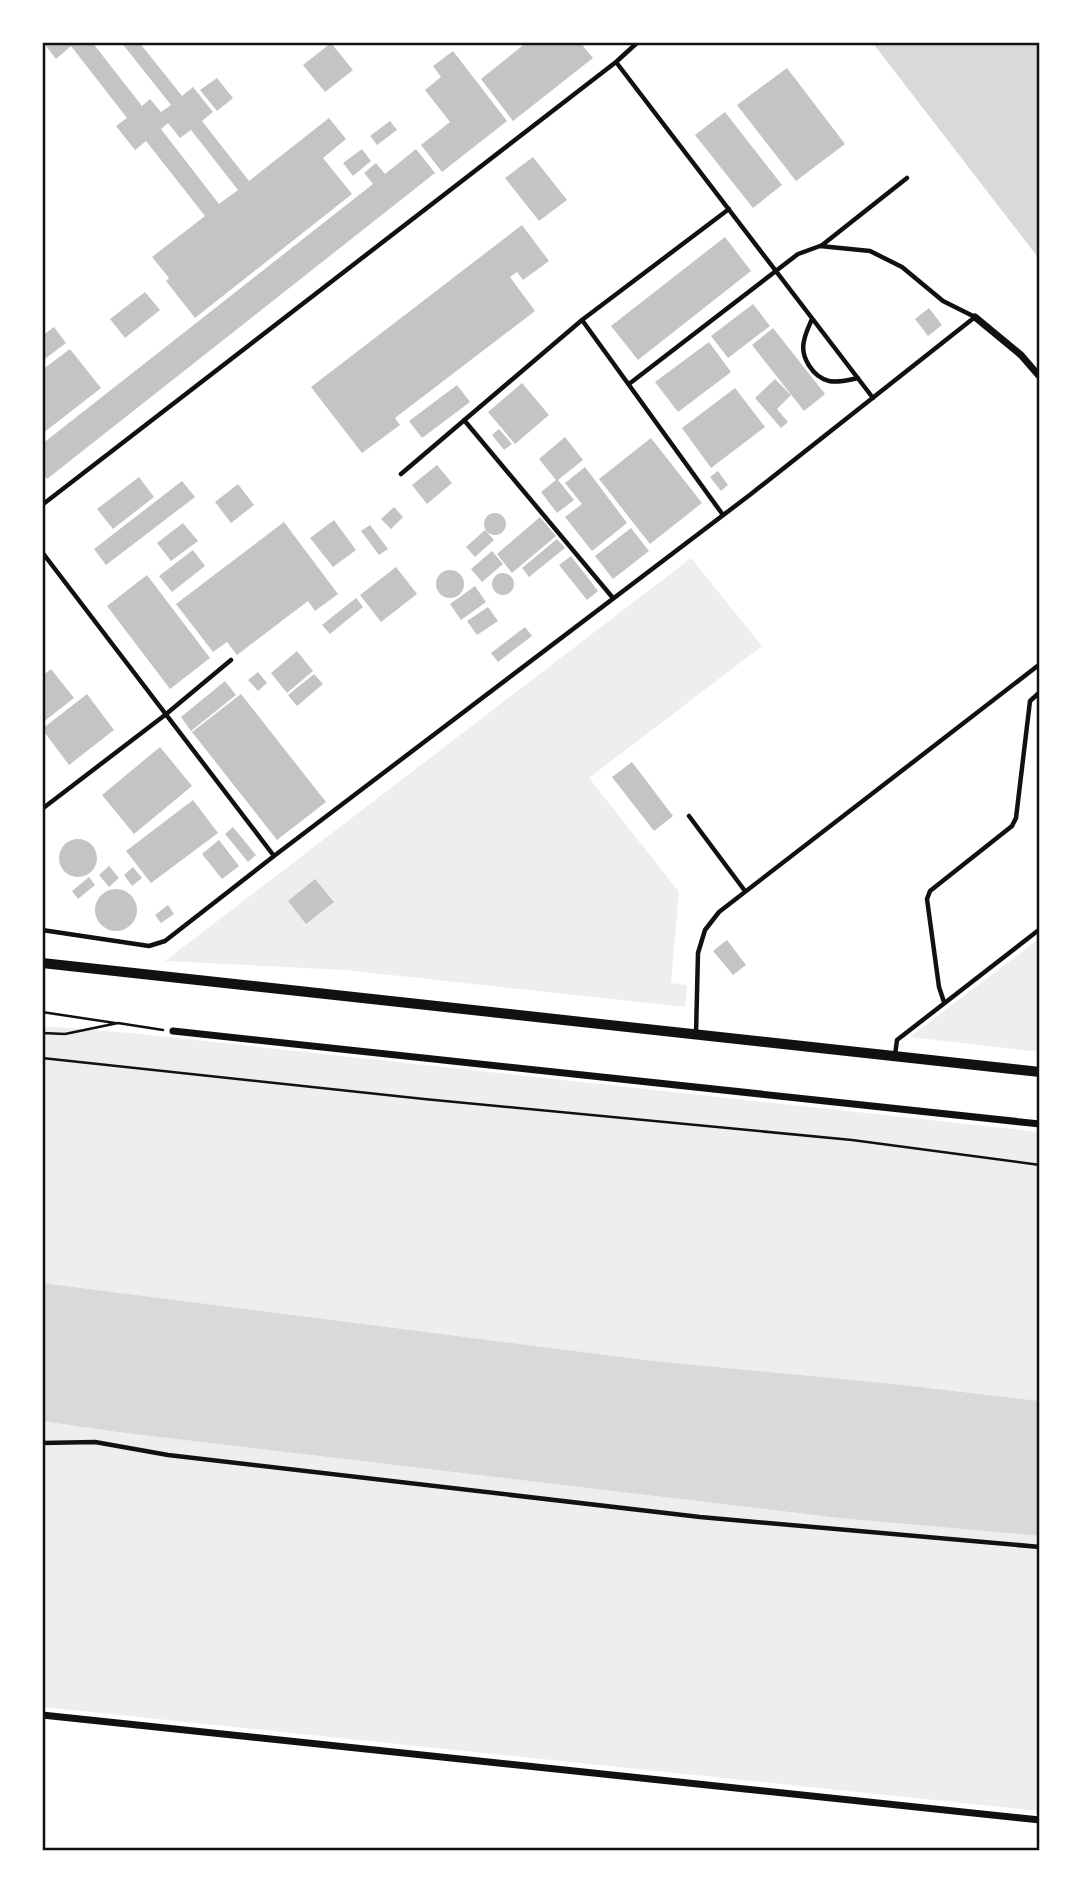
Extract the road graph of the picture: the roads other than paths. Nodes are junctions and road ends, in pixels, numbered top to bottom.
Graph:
1 (638, 42) edge
2 (616, 62) junction
3 (907, 178) dead end
4 (729, 209) junction
5 (820, 246) junction
6 (776, 272) junction
7 (975, 317) junction
8 (812, 318) junction
9 (582, 320) junction
10 (1040, 377) edge
11 (858, 378) junction
12 (629, 384) junction
13 (873, 398) junction
14 (464, 420) junction
15 (401, 474) dead end
16 (42, 505) edge
17 (723, 515) junction
18 (42, 552) edge
19 (613, 598) junction
20 (231, 660) dead end
21 (1040, 664) edge
22 (1040, 692) edge
23 (165, 715) junction
24 (42, 809) edge
25 (689, 816) dead end
26 (274, 856) junction
27 (745, 891) junction
28 (1040, 929) edge
29 (42, 930) edge
30 (42, 963) edge
31 (944, 1002) junction
32 (173, 1031) road end
33 (696, 1035) junction
34 (895, 1056) junction
35 (1040, 1072) edge
36 (1040, 1124) edge
37 (42, 1443) edge
38 (1040, 1547) edge
39 (42, 1715) edge
40 (1040, 1821) edge

1 - 2 lane
2 - 4 lane
2 - 16 lane
3 - 5 lane
4 - 6 lane
4 - 9 lane
5 - 6 lane
5 - 7 lane
6 - 8 lane
6 - 12 lane
7 - 10 street
7 - 13 lane
8 - 11 lane
8 - 11 lane
9 - 12 lane
9 - 14 lane
11 - 13 lane
12 - 17 lane
13 - 17 lane
14 - 15 lane
14 - 19 lane
17 - 19 lane
18 - 23 lane
19 - 26 lane
20 - 23 lane
21 - 27 lane
22 - 31 lane
23 - 24 lane
23 - 26 lane
25 - 27 lane
26 - 29 lane
27 - 33 lane
28 - 31 lane
30 - 33 street
31 - 34 lane
32 - 36 street
33 - 34 street
34 - 35 street
37 - 38 lane
39 - 40 street

